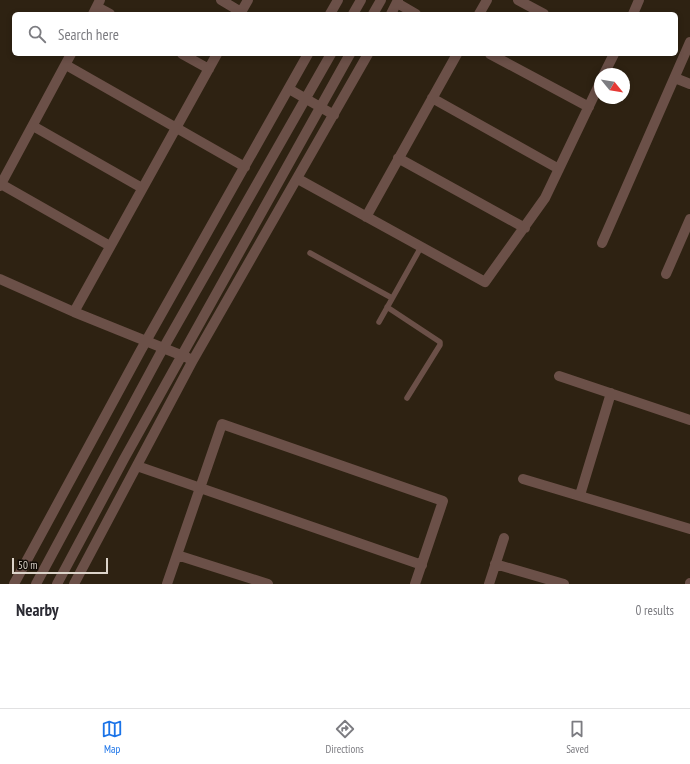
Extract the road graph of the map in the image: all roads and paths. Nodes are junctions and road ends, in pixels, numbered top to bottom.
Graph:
1 (221, 0) edge
2 (248, 0) edge
3 (338, 0) edge
4 (360, 0) edge
5 (381, 0) edge
6 (486, 0) edge
7 (518, 0) edge
8 (639, 0) edge
9 (398, 2) edge
10 (97, 7) edge
11 (106, 12) edge
12 (239, 12) edge
13 (242, 12) edge
14 (331, 12) edge
15 (354, 12) edge
16 (374, 12) edge
17 (392, 12) edge
18 (413, 12) edge
19 (480, 12) edge
20 (540, 12) edge
21 (634, 12) edge
22 (690, 42) edge
23 (70, 56) edge
24 (186, 56) edge
25 (216, 56) edge
26 (307, 56) edge
27 (330, 56) edge
28 (349, 56) edge
29 (367, 56) edge
30 (456, 56) edge
31 (494, 56) edge
32 (613, 56) edge
33 (66, 65) junction
34 (607, 68) edge
35 (209, 69) junction
36 (675, 78) junction
37 (690, 84) edge
38 (289, 89) junction
39 (594, 96) edge
40 (306, 98) junction
41 (432, 98) junction
42 (320, 106) junction
43 (589, 107) junction
44 (334, 115) junction
45 (33, 126) junction
46 (176, 128) junction
47 (398, 158) junction
48 (245, 167) junction
49 (559, 169) junction
50 (298, 179) junction
51 (0, 185) edge
52 (142, 188) junction
53 (366, 217) junction
54 (690, 220) edge
55 (525, 228) junction
56 (602, 243) dead end
57 (110, 246) junction
58 (421, 247) junction
59 (310, 253) dead end
60 (666, 274) dead end
61 (0, 279) edge
62 (392, 298) junction
63 (387, 307) junction
64 (74, 312) junction
65 (379, 322) dead end
66 (146, 341) junction
67 (161, 351) junction
68 (181, 358) junction
69 (193, 360) junction
70 (558, 376) dead end
71 (610, 393) junction
72 (407, 398) dead end
73 (690, 420) edge
74 (137, 466) junction
75 (523, 479) dead end
76 (199, 489) junction
77 (580, 495) junction
78 (690, 529) edge
79 (504, 538) dead end
80 (177, 555) junction
81 (495, 564) junction
82 (422, 565) junction
83 (14, 584) edge
84 (36, 584) edge
85 (56, 584) edge
86 (74, 584) edge
87 (167, 584) edge
88 (268, 584) edge
89 (415, 584) edge
90 (489, 584) edge
91 (564, 584) edge

1 - 12 street
2 - 13 street
3 - 14 street
4 - 15 street
5 - 16 street
6 - 19 street
7 - 20 street
8 - 21 street
9 - 17 street
9 - 18 street
10 - 11 street
22 - 36 street
23 - 33 street
24 - 35 street
25 - 35 street
26 - 38 street
27 - 40 street
28 - 42 street
29 - 44 street
30 - 41 street
31 - 43 street
32 - 34 street
33 - 45 street
33 - 46 street
35 - 46 street
36 - 37 street
36 - 56 street
38 - 40 street
38 - 48 street
39 - 43 street
40 - 42 street
40 - 67 street
41 - 47 street
41 - 49 street
42 - 44 street
42 - 68 street
43 - 49 street
44 - 50 street
45 - 51 street
45 - 52 street
46 - 48 street
46 - 52 street
47 - 53 street
47 - 55 street
48 - 66 street
49 - 55 street
50 - 53 street
50 - 69 street
51 - 57 street
52 - 57 street
53 - 58 street
54 - 60 street
55 - 58 street
57 - 64 street
58 - 62 lane
59 - 62 lane
61 - 64 street
62 - 63 lane
63 - 65 lane
63 - 72 lane
64 - 66 street
66 - 67 street
66 - 83 street
67 - 68 street
67 - 84 street
68 - 69 street
68 - 85 street
69 - 74 street
70 - 71 street
71 - 73 street
71 - 77 street
74 - 76 street
74 - 86 street
75 - 77 street
76 - 80 street
76 - 82 street
76 - 82 street
77 - 78 street
79 - 81 street
80 - 87 street
80 - 88 street
81 - 90 street
81 - 91 street
82 - 89 street

